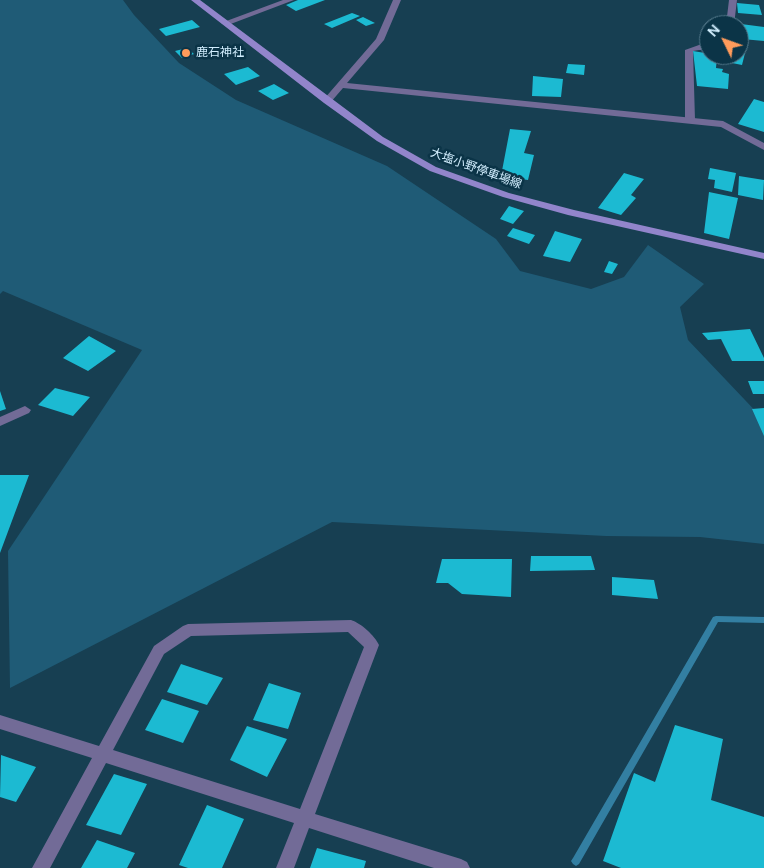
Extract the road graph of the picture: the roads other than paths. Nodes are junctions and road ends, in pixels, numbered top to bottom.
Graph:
1 (195, 0) edge
2 (290, 0) edge
3 (397, 0) edge
4 (733, 0) edge
5 (731, 15) edge
6 (225, 24) junction
7 (699, 47) edge
8 (343, 85) junction
9 (327, 101) junction
10 (690, 120) junction
11 (764, 147) edge
12 (764, 256) edge
13 (25, 410) dead end
14 (0, 422) edge
15 (0, 722) edge
16 (102, 754) junction
17 (305, 818) junction
18 (41, 868) edge
19 (285, 868) edge
20 (461, 868) edge

1 - 6 main road, 大塩小野停車場線
2 - 6 street
3 - 8 street
4 - 5 street
6 - 9 main road, 大塩小野停車場線
7 - 10 street
8 - 9 street
8 - 10 street
9 - 12 main road, 大塩小野停車場線
10 - 11 street
13 - 14 street
15 - 16 street
16 - 17 street
16 - 17 street
16 - 18 street
17 - 19 street
17 - 20 street

